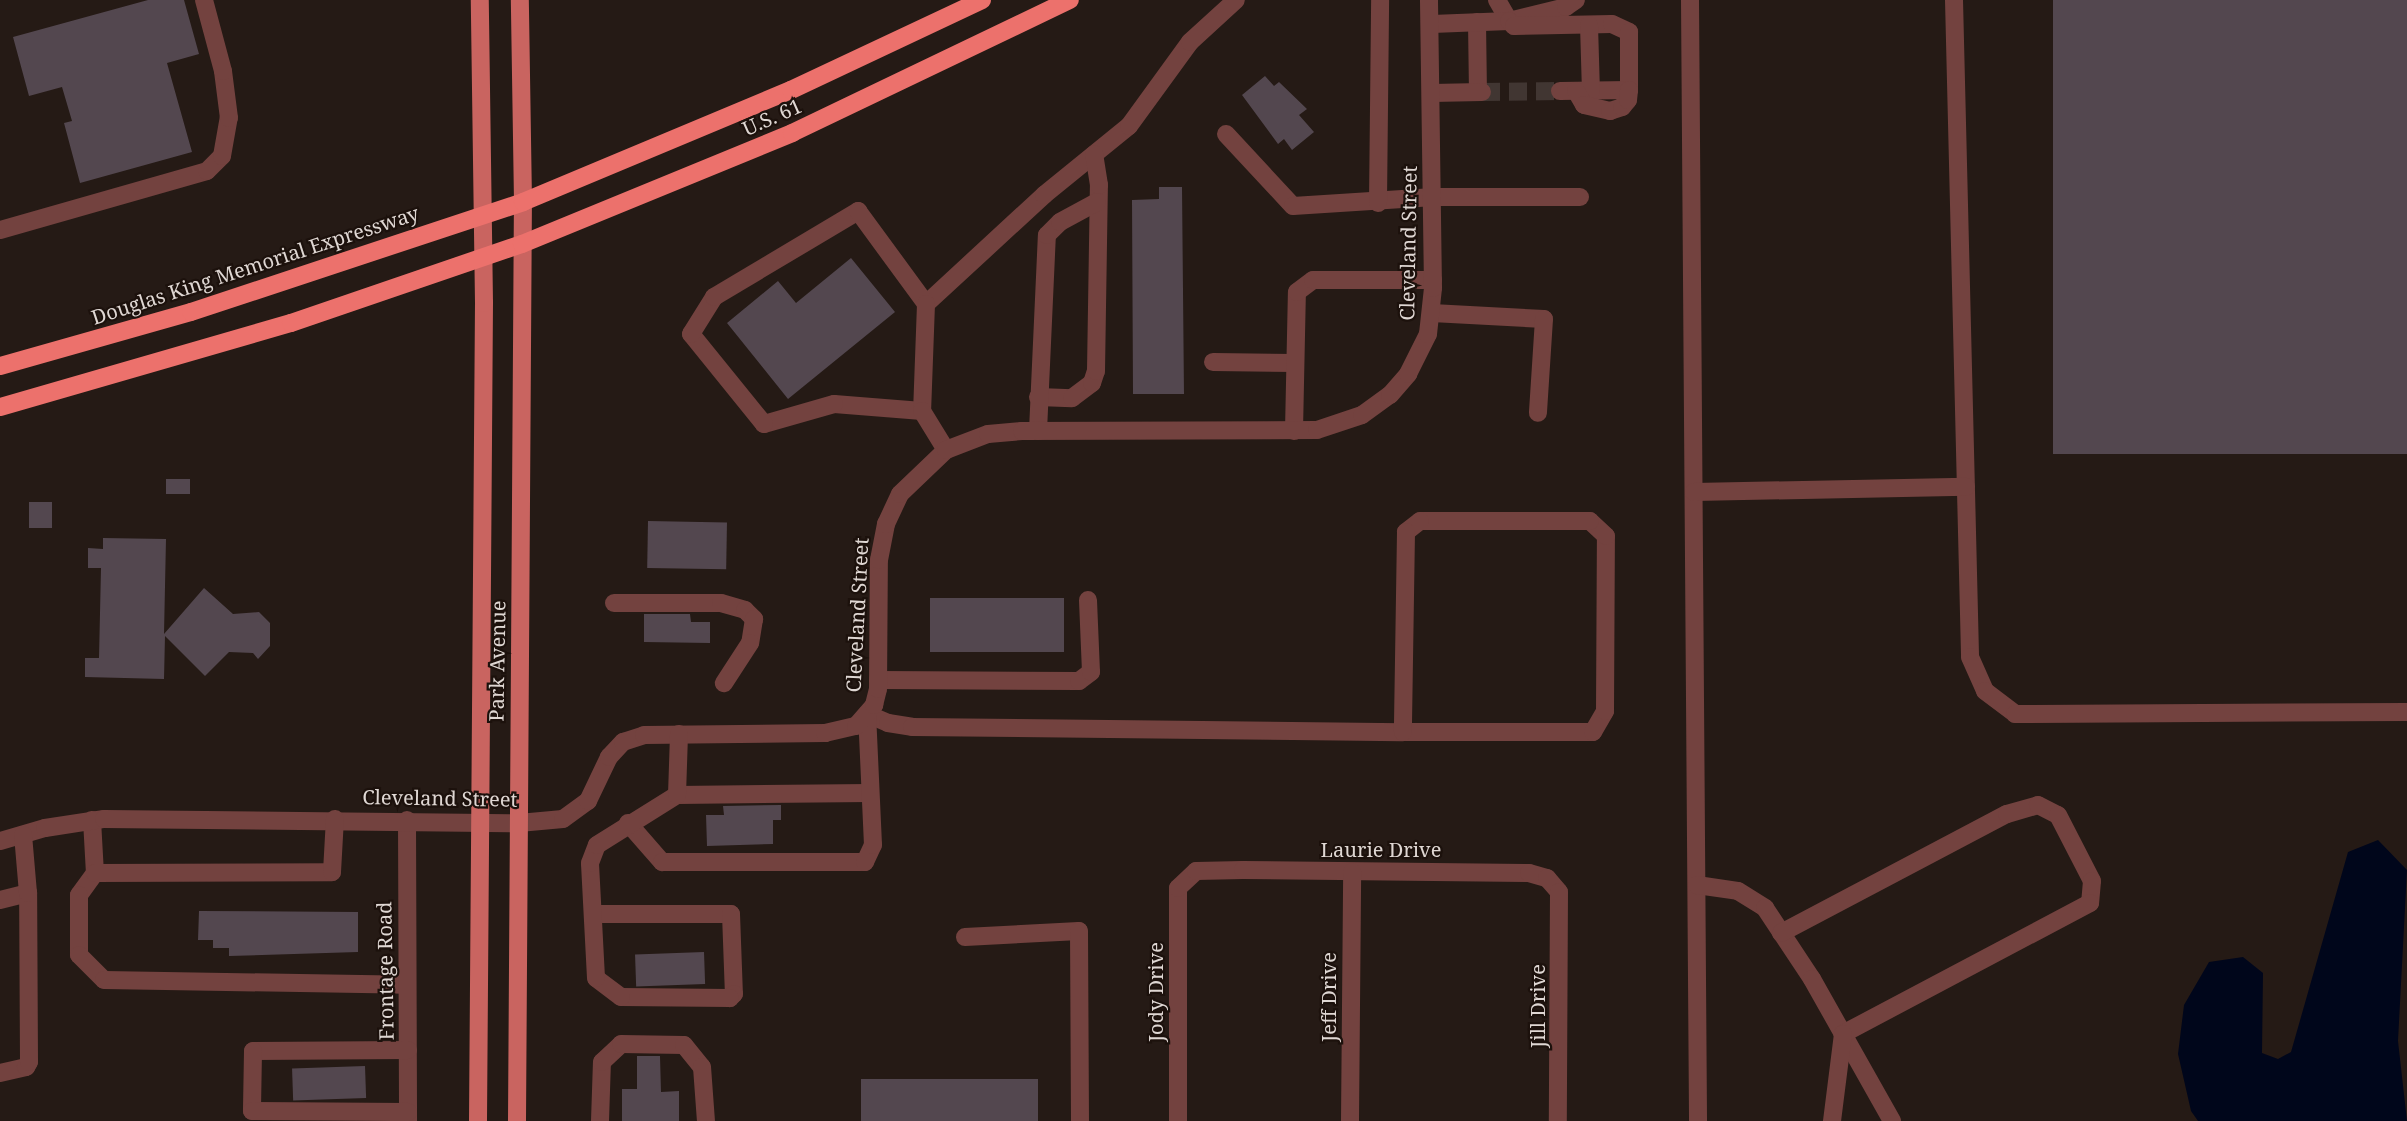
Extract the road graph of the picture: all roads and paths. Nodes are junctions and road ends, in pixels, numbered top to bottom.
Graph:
1 (204, 0) edge
2 (480, 0) edge
3 (520, 0) edge
4 (982, 0) edge
5 (1070, 0) edge
6 (1236, 0) edge
7 (1380, 0) edge
8 (1429, 0) edge
9 (1497, 0) edge
10 (1576, 0) edge
11 (1690, 0) edge
12 (1954, 0) edge
13 (1509, 21) junction
14 (1477, 22) junction
15 (1432, 24) junction
16 (1589, 25) junction
17 (1432, 93) junction
18 (1226, 134) dead end
19 (1094, 154) junction
20 (1434, 197) junction
21 (1580, 197) dead end
22 (523, 202) junction
23 (1097, 202) junction
24 (1378, 203) junction
25 (481, 216) junction
26 (0, 230) edge
27 (522, 244) junction
28 (483, 257) junction
29 (1433, 280) junction
30 (926, 304) junction
31 (1432, 313) junction
32 (1213, 362) dead end
33 (1295, 363) junction
34 (0, 366) edge
35 (1038, 397) junction
36 (0, 407) edge
37 (922, 411) junction
38 (1538, 413) dead end
39 (1038, 431) junction
40 (1294, 431) junction
41 (946, 450) junction
42 (1966, 487) junction
43 (1694, 492) junction
44 (1088, 600) dead end
45 (614, 603) dead end
46 (878, 680) junction
47 (724, 683) dead end
48 (2407, 712) edge
49 (867, 714) junction
50 (1403, 732) junction
51 (679, 734) junction
52 (870, 793) junction
53 (677, 795) junction
54 (335, 819) junction
55 (92, 820) junction
56 (407, 820) junction
57 (479, 821) junction
58 (519, 823) junction
59 (628, 823) junction
60 (23, 835) junction
61 (0, 841) edge
62 (1196, 871) joint
63 (1352, 872) junction
64 (95, 873) junction
65 (1697, 885) junction
66 (1560, 892) joint
67 (28, 893) junction
68 (0, 900) edge
69 (593, 914) junction
70 (1781, 933) junction
71 (965, 937) dead end
72 (407, 985) junction
73 (1843, 1035) junction
74 (408, 1050) junction
75 (0, 1073) edge
76 (408, 1117) edge
77 (478, 1121) edge
78 (517, 1121) edge
79 (600, 1121) edge
80 (706, 1121) edge
81 (1080, 1121) edge
82 (1178, 1121) edge
83 (1350, 1121) edge
84 (1558, 1121) edge
85 (1698, 1121) edge
86 (1832, 1121) edge
87 (1892, 1121) edge

1 - 26 street
2 - 25 main road, Park Avenue
3 - 22 main road, Park Avenue
4 - 22 highway, U.S. 61
5 - 27 highway, U.S. 61
6 - 19 street
7 - 24 street
8 - 15 street, Cleveland Street
9 - 13 street
10 - 13 street
11 - 43 street
12 - 42 street
13 - 14 street
13 - 16 street
14 - 15 street
14 - 17 street
15 - 17 street, Cleveland Street
16 - 16 street
17 - 20 street, Cleveland Street
18 - 24 street
19 - 23 street
19 - 30 street
20 - 21 street
20 - 24 street
20 - 29 street, Cleveland Street
22 - 25 highway, Douglas King Memorial Expressway
22 - 27 main road, Park Avenue
23 - 35 street
23 - 35 street
25 - 28 main road, Park Avenue
25 - 34 highway, Douglas King Memorial Expressway
27 - 28 highway, U.S. 61
27 - 58 main road, Park Avenue
28 - 36 highway
28 - 57 main road, Park Avenue
29 - 31 street, Cleveland Street
29 - 33 street
30 - 37 street
30 - 37 street
31 - 38 street
31 - 40 street, Cleveland Street
32 - 33 street
33 - 40 street
35 - 39 street
37 - 41 street
39 - 40 street, Cleveland Street
39 - 41 street, Cleveland Street
41 - 46 street, Cleveland Street
42 - 43 street
42 - 48 street
43 - 65 street
44 - 46 street
45 - 47 street
46 - 49 street, Cleveland Street
49 - 50 street
49 - 51 street, Cleveland Street
49 - 52 street
50 - 50 street
51 - 53 street
51 - 58 street, Cleveland Street
52 - 53 street
52 - 59 street
53 - 59 street
54 - 55 street, Cleveland Street
54 - 56 street, Cleveland Street
54 - 64 street
55 - 60 street, Cleveland Street
55 - 64 street
56 - 57 street, Cleveland Street
56 - 72 street, Frontage Road
57 - 58 street, Cleveland Street
57 - 77 main road, Park Avenue
58 - 78 main road, Park Avenue
59 - 69 street
60 - 61 street, Cleveland Street
60 - 67 street
62 - 63 street, Laurie Drive
62 - 82 street, Jody Drive
63 - 66 street, Laurie Drive
63 - 83 street, Jeff Drive
64 - 72 street
65 - 70 street
65 - 85 street
66 - 84 street, Jill Drive
67 - 68 street
67 - 75 street
69 - 69 street
70 - 73 street
70 - 73 street
71 - 81 street
72 - 74 street, Frontage Road
73 - 86 street
73 - 87 street
74 - 76 street, Frontage Road
74 - 76 street
79 - 80 street

